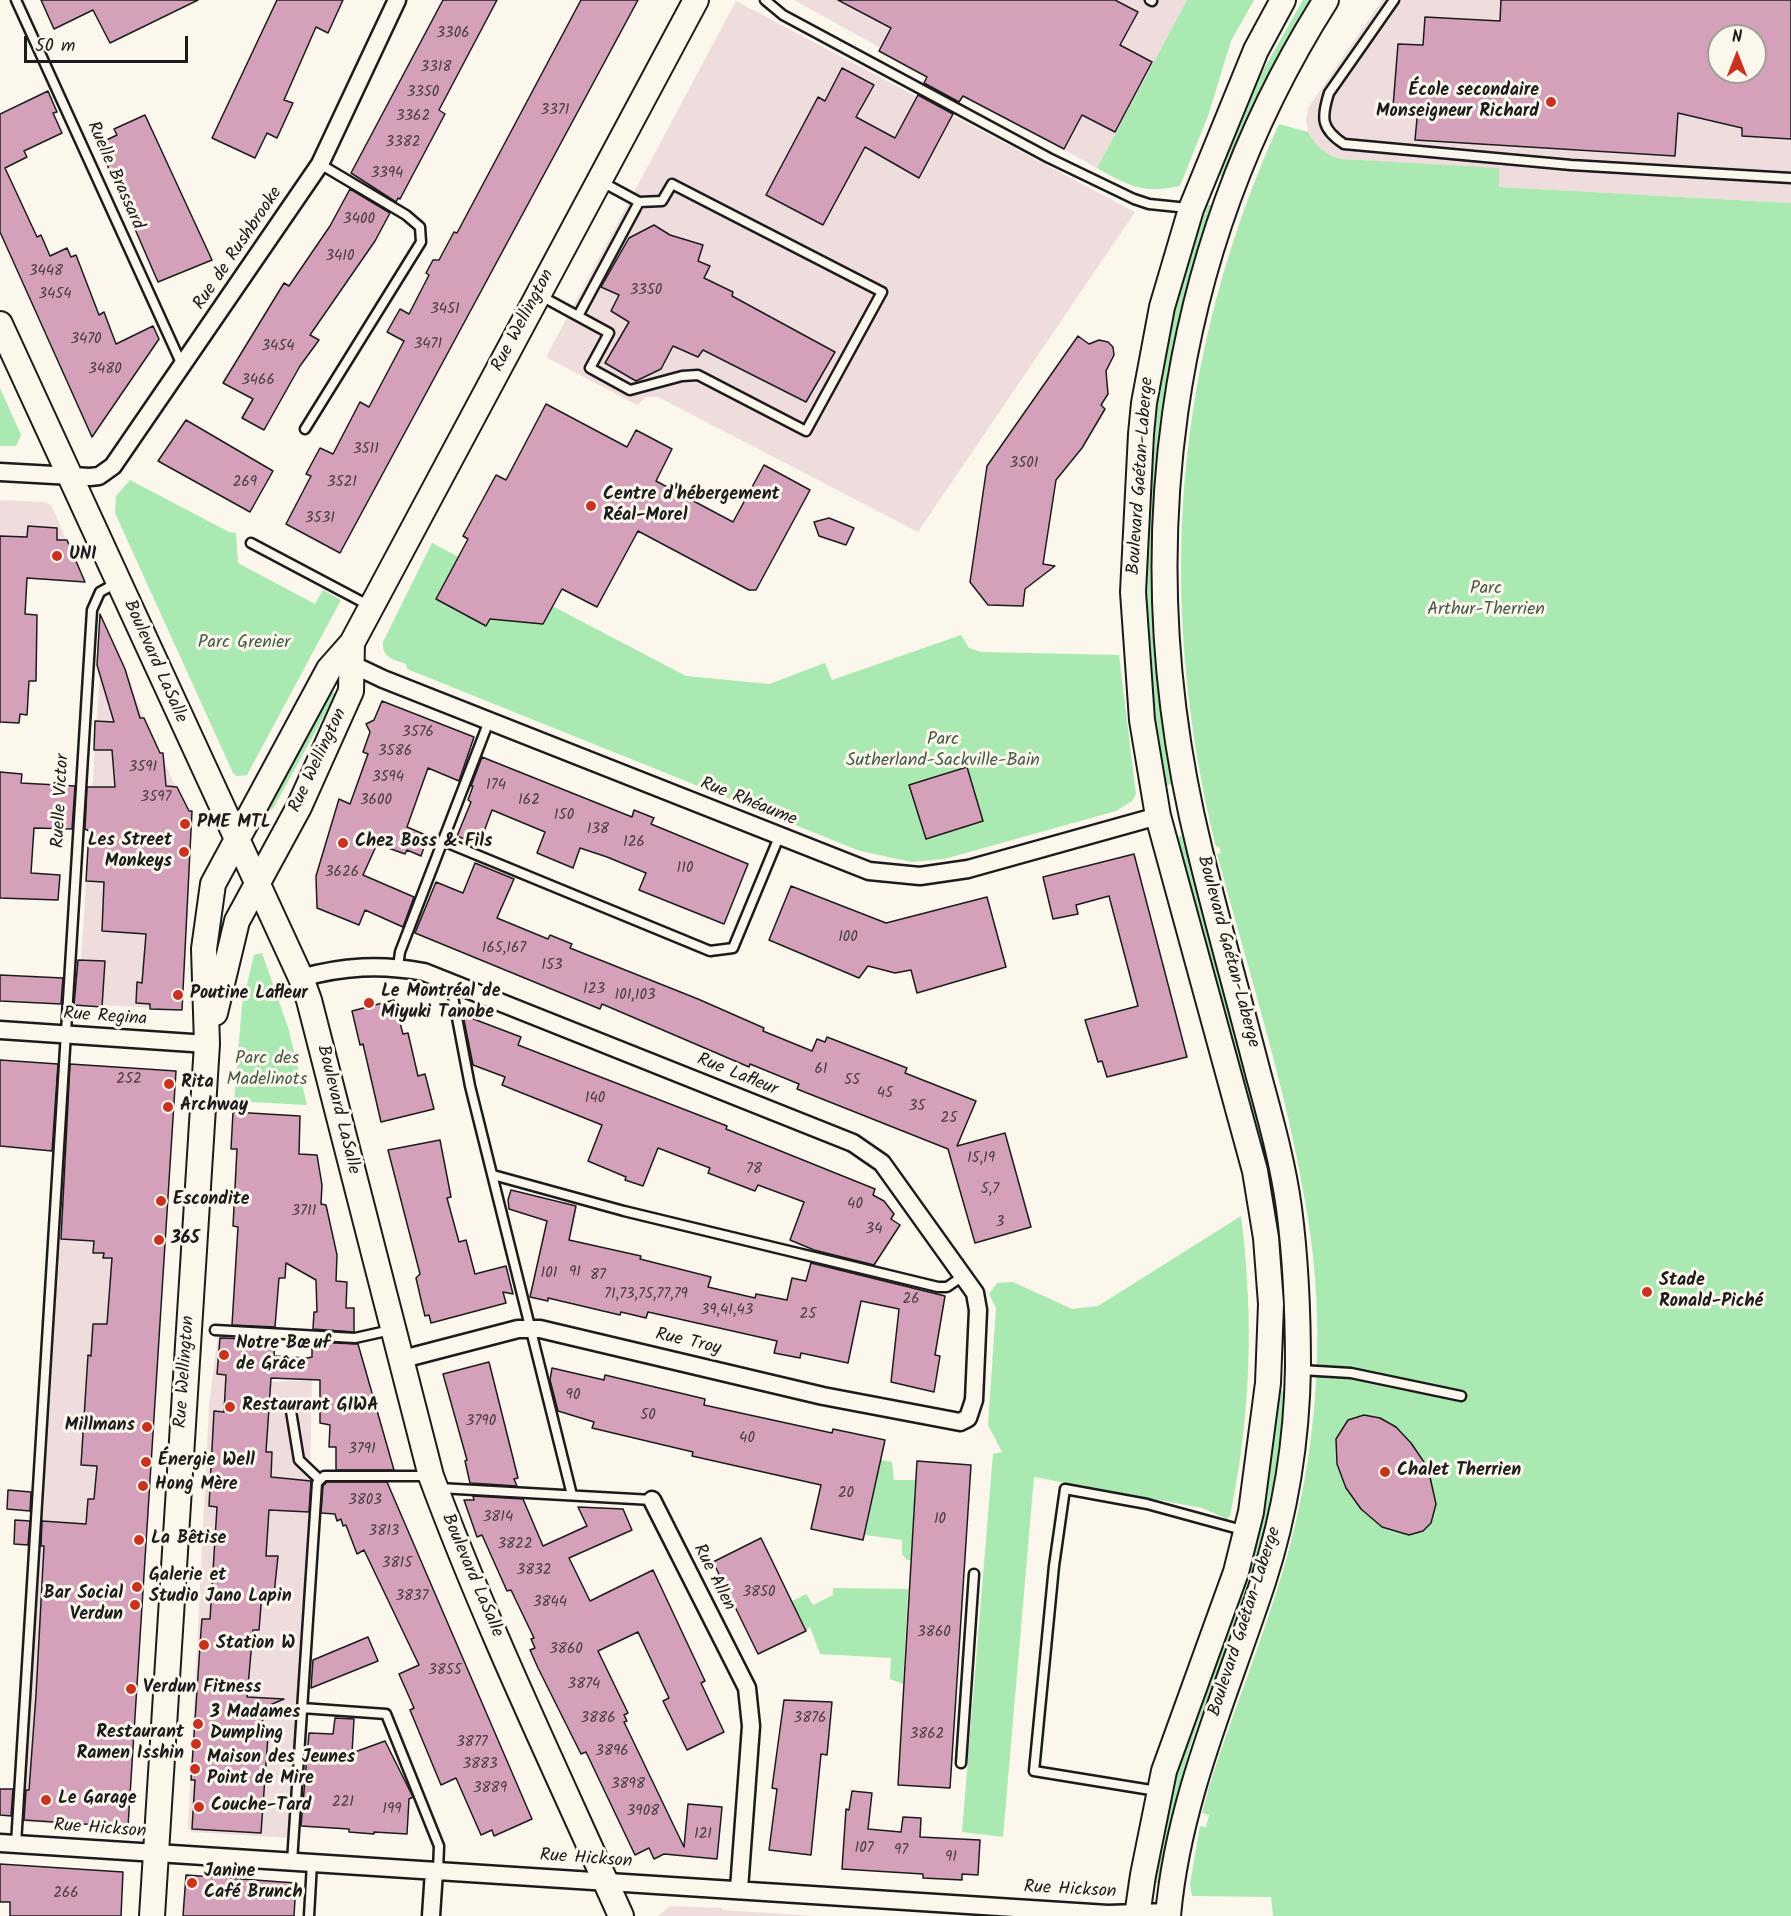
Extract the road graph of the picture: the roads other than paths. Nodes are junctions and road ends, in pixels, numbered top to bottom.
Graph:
1 (16, 0) edge
2 (397, 0) edge
3 (696, 0) edge
4 (765, 0) edge
5 (1283, 0) edge
6 (1326, 0) edge
7 (1394, 0) edge
8 (320, 164) junction
9 (1791, 178) edge
10 (598, 181) junction
11 (1201, 184) junction
12 (1230, 194) junction
13 (639, 202) junction
14 (1191, 209) junction
15 (538, 294) junction
16 (578, 316) junction
17 (0, 324) edge
18 (182, 366) junction
19 (305, 429) dead end
20 (0, 472) edge
21 (70, 477) junction
22 (251, 543) dead end
23 (118, 582) junction
24 (371, 606) junction
25 (347, 655) junction
26 (489, 721) junction
27 (1158, 816) junction
28 (779, 837) junction
29 (237, 839) junction
30 (443, 841) junction
31 (258, 881) junction
32 (398, 967) junction
33 (301, 978) junction
34 (450, 980) junction
35 (0, 1030) edge
36 (66, 1035) junction
37 (207, 1044) junction
38 (493, 1175) junction
39 (963, 1276) junction
40 (530, 1329) junction
41 (215, 1330) dead end
42 (392, 1330) junction
43 (399, 1360) junction
44 (1298, 1370) junction
45 (1461, 1396) dead end
46 (290, 1405) dead end
47 (968, 1418) joint
48 (320, 1480) junction
49 (433, 1482) junction
50 (572, 1496) junction
51 (651, 1500) joint
52 (1246, 1531) junction
53 (974, 1574) dead end
54 (302, 1708) junction
55 (961, 1763) dead end
56 (1160, 1791) junction
57 (8, 1844) edge
58 (156, 1853) junction
59 (291, 1862) junction
60 (312, 1863) junction
61 (436, 1871) junction
62 (605, 1881) junction
63 (739, 1889) junction
64 (1138, 1914) edge
65 (1168, 1914) edge
66 (152, 1916) edge
67 (309, 1916) edge
68 (431, 1916) edge
69 (621, 1916) edge

1 - 18 lane, Ruelle Brassard
2 - 8 street, Rue de Rushbrooke
3 - 10 main road, Rue Wellington
4 - 14 lane
5 - 11 main road, Boulevard Gaétan-Laberge
6 - 12 main road, Boulevard Gaétan-Laberge
7 - 9 lane
8 - 18 street, Rue de Rushbrooke
8 - 19 lane
10 - 13 lane
10 - 15 main road, Rue Wellington
11 - 12 main road
11 - 14 main road, Boulevard Gaétan-Laberge
12 - 44 main road, Boulevard Gaétan-Laberge
13 - 16 lane
13 - 16 lane
14 - 27 main road, Boulevard Gaétan-Laberge
15 - 16 lane
15 - 24 main road, Rue Wellington
17 - 21 main road, Boulevard LaSalle
18 - 21 street, Rue de Rushbrooke
20 - 21 street, Rue de Rushbrooke
21 - 23 main road, Boulevard LaSalle
22 - 24 lane
23 - 29 main road, Boulevard LaSalle
23 - 36 lane, Ruelle Victor
24 - 25 main road, Rue Wellington
25 - 26 street, Rue Rhéaume
25 - 29 main road, Rue Wellington
25 - 31 main road, Rue Wellington
26 - 28 street, Rue Rhéaume
26 - 30 lane
27 - 28 street, Rue Rhéaume
27 - 52 main road, Boulevard Gaétan-Laberge
28 - 30 lane
29 - 31 main road, Boulevard LaSalle
29 - 37 main road, Rue Wellington
30 - 32 lane
31 - 33 main road, Boulevard LaSalle
31 - 37 main road, Rue Wellington
32 - 33 street, Rue Lafleur
32 - 34 street, Rue Lafleur
33 - 42 main road, Boulevard LaSalle
34 - 38 lane
34 - 39 street, Rue Lafleur
35 - 36 street, Rue Regina
36 - 37 street, Rue Regina
36 - 57 lane, Ruelle Victor
37 - 58 main road, Rue Wellington
38 - 39 lane
38 - 40 lane
39 - 47 street, Rue Lafleur
40 - 43 street, Rue Troy
40 - 47 street, Rue Troy
40 - 50 lane
41 - 42 lane
42 - 43 main road, Boulevard LaSalle
43 - 49 main road, Boulevard LaSalle
44 - 45 lane
44 - 65 main road, Boulevard Gaétan-Laberge
46 - 48 lane
48 - 49 lane, Rue Allen
48 - 54 lane
49 - 50 lane, Rue Allen
49 - 62 main road, Boulevard LaSalle
50 - 51 lane, Rue Allen
51 - 63 street, Rue Allen
52 - 56 main road, Boulevard Gaétan-Laberge
52 - 56 lane
53 - 55 lane
54 - 59 lane
54 - 61 lane
56 - 64 main road, Boulevard Gaétan-Laberge
57 - 58 street, Rue Hickson
58 - 59 street, Rue Hickson
58 - 66 main road, Rue Wellington
59 - 60 street, Rue Hickson
60 - 61 street, Rue Hickson
60 - 67 lane
61 - 62 street, Rue Hickson
61 - 68 street
62 - 63 street, Rue Hickson
62 - 69 main road, Boulevard LaSalle
63 - 64 street, Rue Hickson
64 - 65 street, Rue Hickson

